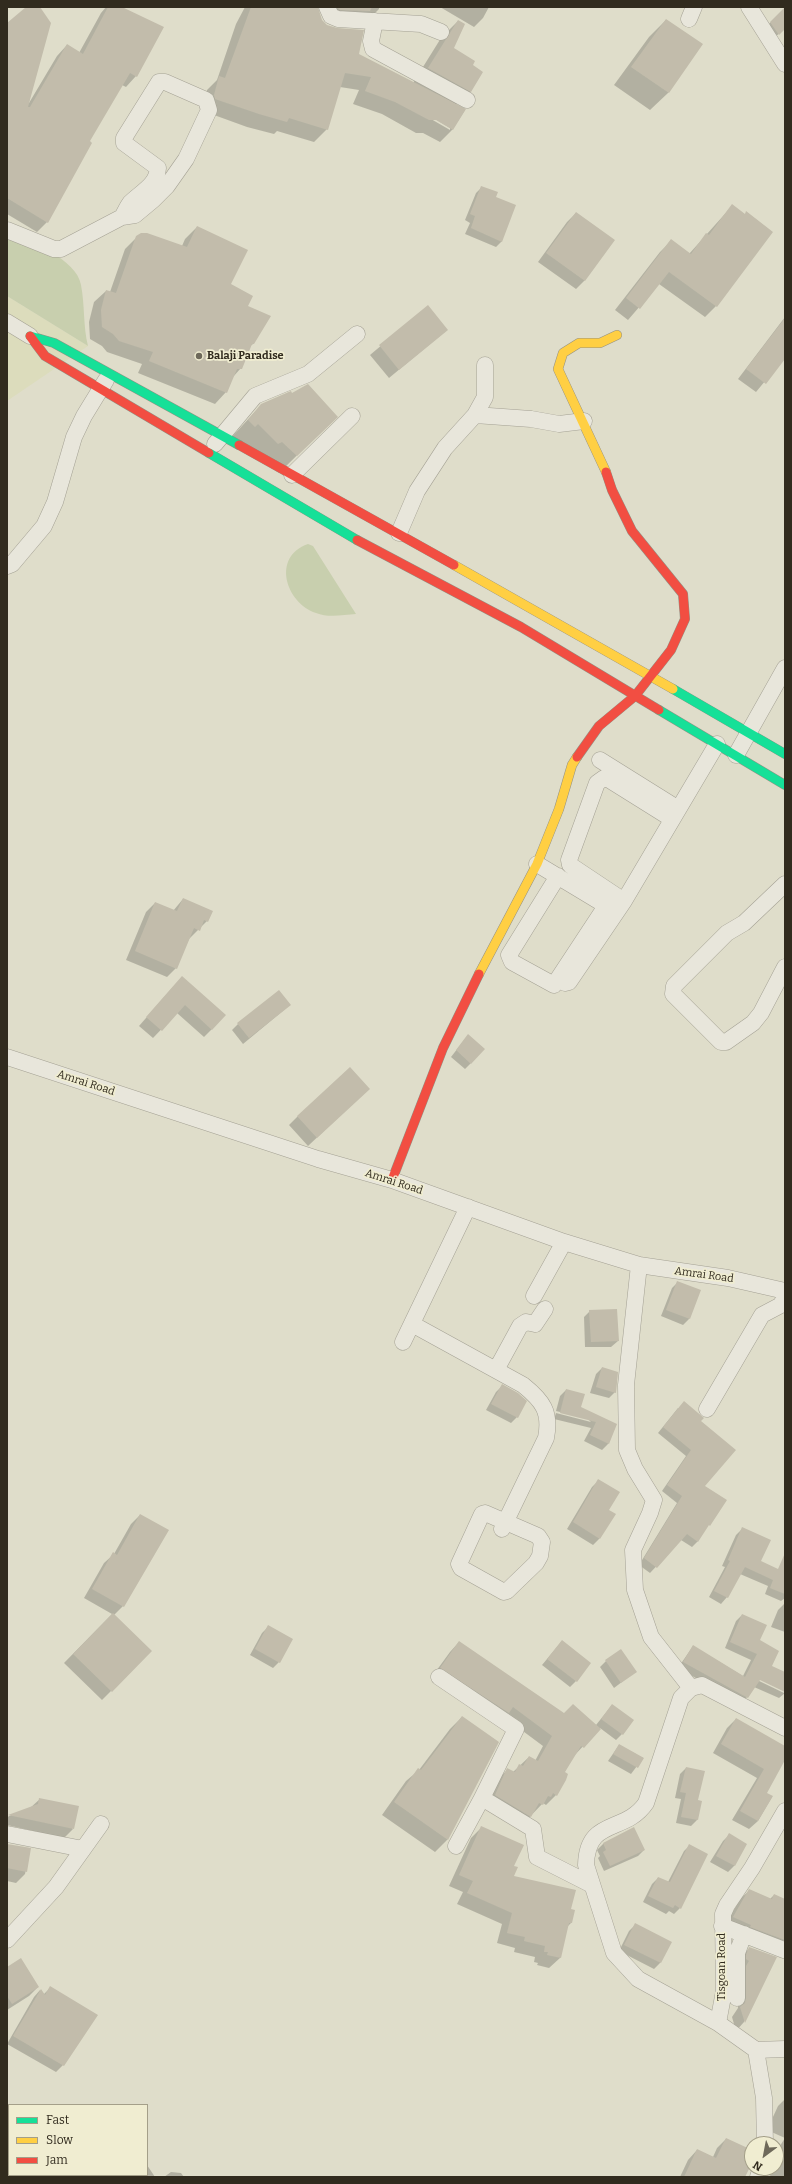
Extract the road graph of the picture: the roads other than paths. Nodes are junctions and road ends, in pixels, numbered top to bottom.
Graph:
1 (327, 7) edge
2 (749, 7) edge
3 (375, 22) junction
4 (441, 32) dead end
5 (785, 64) edge
6 (467, 100) dead end
7 (122, 217) junction
8 (7, 230) edge
9 (7, 322) edge
10 (357, 334) dead end
11 (617, 335) dead end
12 (30, 336) junction
13 (485, 365) dead end
14 (110, 373) junction
15 (100, 389) junction
16 (475, 415) junction
17 (352, 416) dead end
18 (584, 421) junction
19 (221, 436) junction
20 (208, 454) junction
21 (292, 475) junction
22 (399, 533) junction
23 (7, 566) edge
24 (560, 622) junction
25 (548, 643) junction
26 (785, 668) edge
27 (649, 676) junction
28 (635, 696) junction
29 (748, 732) junction
30 (717, 744) junction
31 (785, 754) edge
32 (736, 755) junction
33 (600, 760) dead end
34 (785, 785) edge
35 (675, 814) junction
36 (537, 864) junction
37 (558, 876) junction
38 (785, 884) edge
39 (615, 906) junction
40 (785, 967) edge
41 (7, 1058) edge
42 (392, 1180) junction
43 (468, 1207) junction
44 (564, 1242) junction
45 (639, 1265) junction
46 (785, 1291) edge
47 (534, 1296) dead end
48 (785, 1296) edge
49 (545, 1309) dead end
50 (412, 1324) junction
51 (403, 1342) dead end
52 (496, 1370) junction
53 (707, 1410) dead end
54 (504, 1525) junction
55 (439, 1677) dead end
56 (691, 1688) junction
57 (785, 1728) edge
58 (482, 1798) junction
59 (785, 1811) edge
60 (101, 1824) dead end
61 (7, 1834) edge
62 (456, 1846) dead end
63 (83, 1850) junction
64 (592, 1885) junction
65 (722, 1926) junction
66 (744, 1934) junction
67 (8, 1937) edge
68 (784, 1950) dead end
69 (737, 1998) dead end
70 (718, 2023) junction
71 (785, 2049) edge
72 (756, 2050) junction
73 (765, 2136) edge

1 - 3 street
2 - 5 street
3 - 4 street
3 - 6 street
7 - 7 street
7 - 8 street
9 - 12 street
10 - 19 street
11 - 18 street
12 - 14 street
12 - 15 street
13 - 16 street
14 - 15 street
14 - 19 street
15 - 20 street
15 - 23 street
16 - 18 street
16 - 22 street
17 - 21 street
18 - 27 street
19 - 20 street
19 - 21 street
20 - 25 street
21 - 22 street
22 - 24 street
24 - 25 street
24 - 27 street
25 - 28 street
26 - 29 street
27 - 28 street
27 - 29 street
28 - 30 street
28 - 36 street
29 - 31 street
29 - 32 street
30 - 32 street
30 - 35 street
32 - 34 street
33 - 35 street
35 - 39 street
35 - 39 street
36 - 37 street
36 - 42 street
37 - 39 street
37 - 39 street
38 - 40 street
41 - 42 street, Amrai Road
42 - 43 street, Amrai Road
43 - 44 street, Amrai Road
43 - 50 street
44 - 45 street, Amrai Road
44 - 47 street
45 - 46 street, Amrai Road
45 - 56 street
48 - 53 street
49 - 52 street
50 - 51 street
50 - 52 street
52 - 54 street
54 - 54 street
55 - 58 street
56 - 57 street
56 - 64 street
58 - 62 street
58 - 64 street
59 - 65 street, Tisgoan Road
60 - 63 street
61 - 63 street
63 - 67 street
64 - 70 street
65 - 66 street
65 - 70 street, Tisgoan Road
66 - 68 street
66 - 69 street
70 - 72 street
71 - 72 street
72 - 73 street

